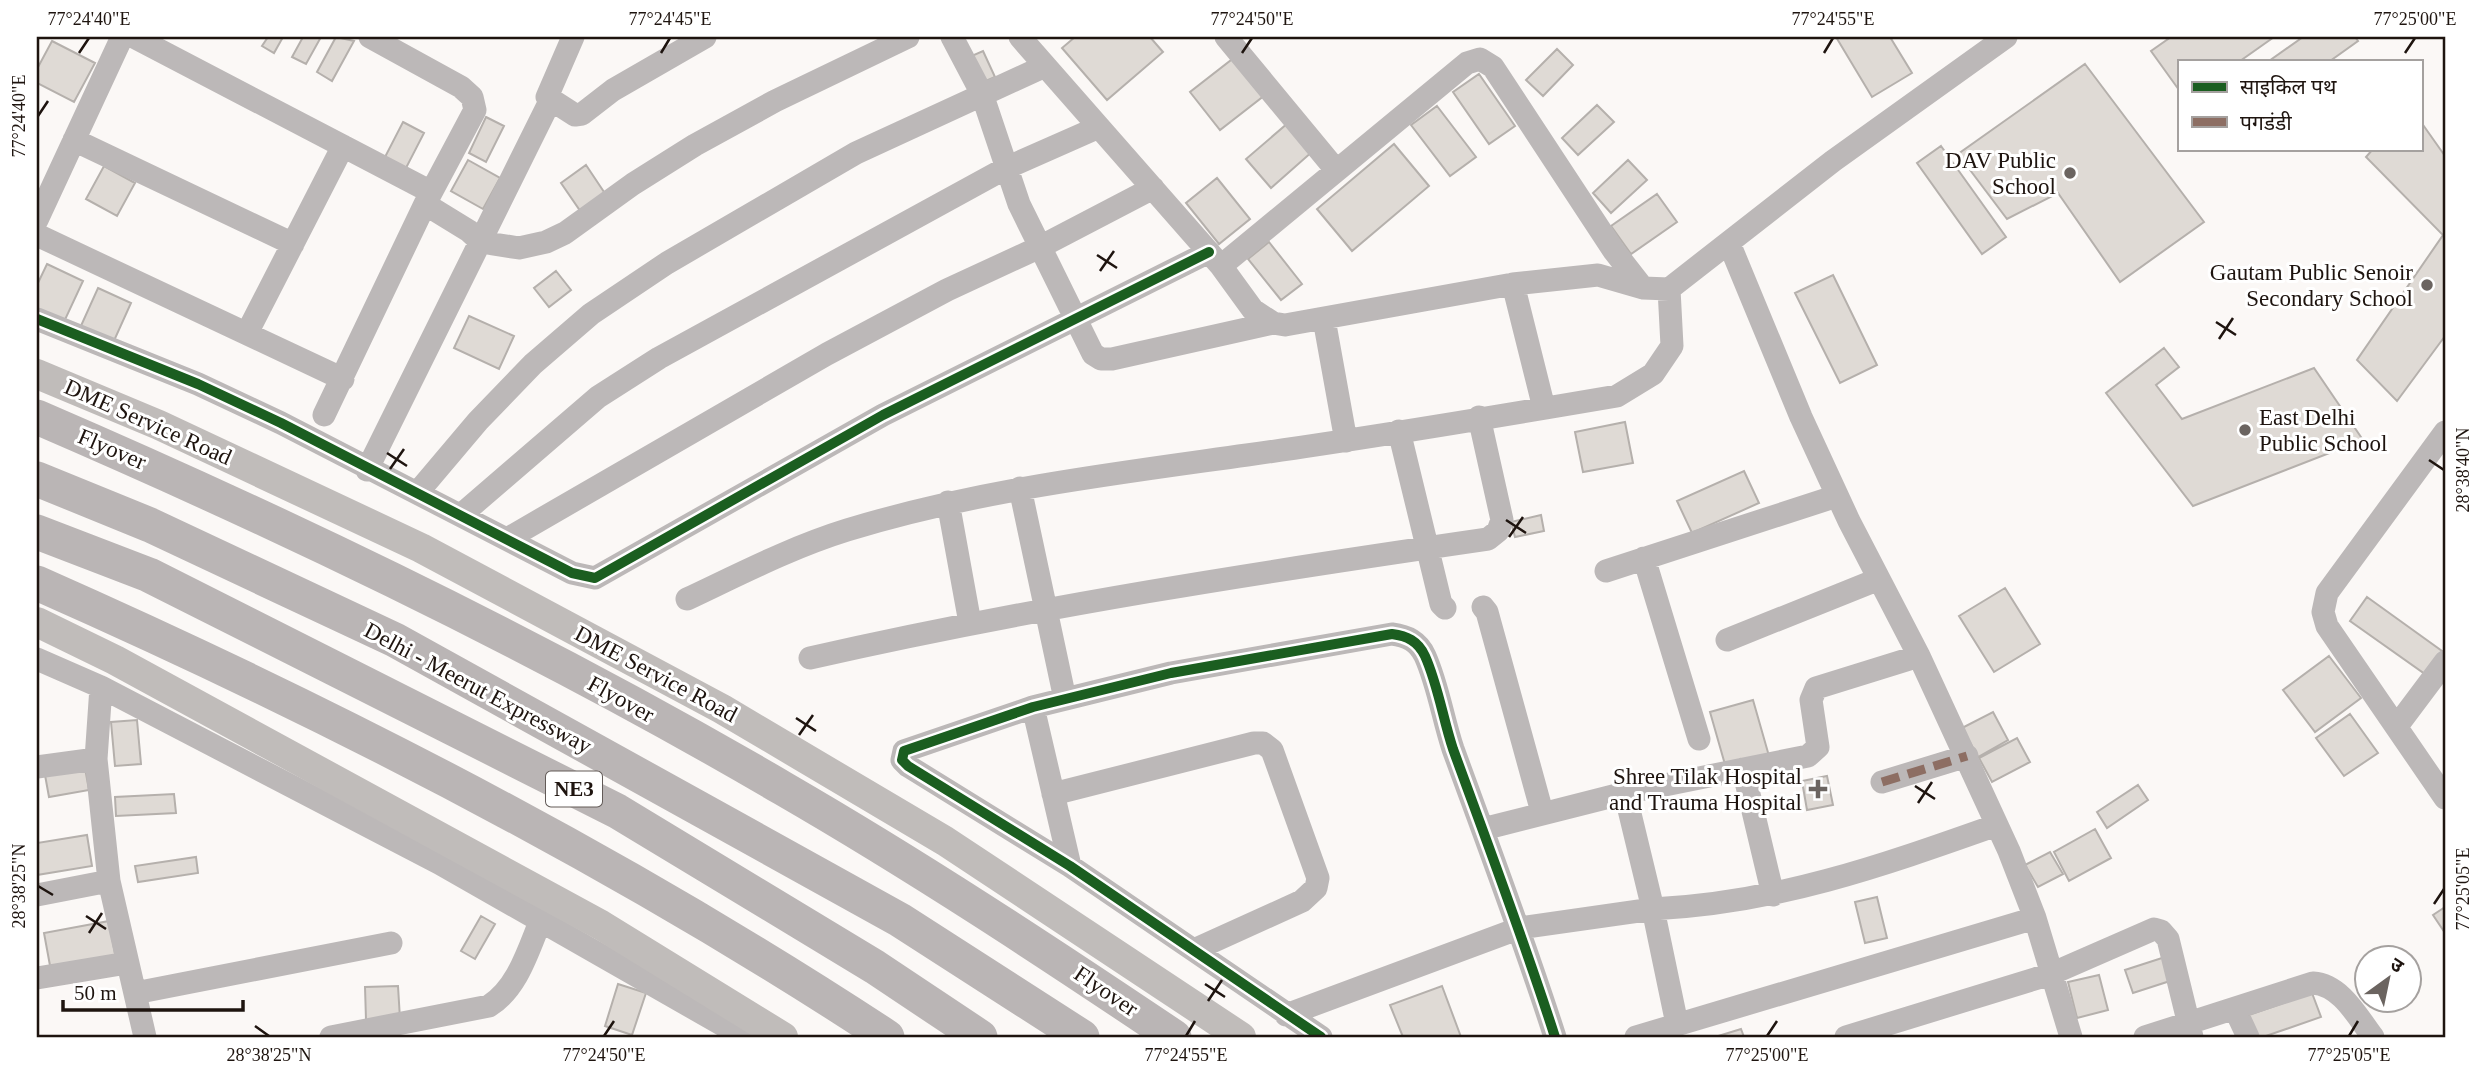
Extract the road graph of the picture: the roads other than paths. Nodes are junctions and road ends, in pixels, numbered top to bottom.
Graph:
1 (122, 37) edge
2 (134, 37) edge
3 (370, 37) edge
4 (573, 37) edge
5 (705, 37) edge
6 (908, 37) edge
7 (952, 37) edge
8 (1022, 37) edge
9 (2006, 37) edge
10 (1234, 40) edge
11 (1045, 66) junction
12 (982, 94) junction
13 (550, 101) junction
14 (1099, 127) junction
15 (74, 140) junction
16 (343, 146) junction
17 (1006, 168) junction
18 (1336, 170) junction
19 (1153, 188) junction
20 (428, 198) junction
21 (37, 220) edge
22 (37, 235) edge
23 (481, 242) junction
24 (1729, 243) junction
25 (293, 244) junction
26 (1040, 247) junction
27 (1215, 259) junction
28 (1513, 284) junction
29 (1643, 288) junction
30 (1669, 289) junction
31 (37, 318) edge
32 (1324, 318) junction
33 (1074, 320) junction
34 (1273, 323) junction
35 (247, 333) junction
36 (37, 373) edge
37 (343, 379) junction
38 (1544, 408) junction
39 (324, 415) dead end
40 (37, 417) edge
41 (1479, 417) junction
42 (1399, 431) junction
43 (2445, 432) edge
44 (1346, 441) junction
45 (367, 470) junction
46 (37, 479) edge
47 (1020, 488) junction
48 (418, 492) junction
49 (1838, 496) junction
50 (948, 502) junction
51 (461, 515) junction
52 (37, 532) edge
53 (507, 539) junction
54 (1427, 548) junction
55 (1644, 558) junction
56 (1606, 571) dead end
57 (1879, 579) junction
58 (37, 583) edge
59 (687, 599) dead end
60 (1483, 607) dead end
61 (1445, 608) dead end
62 (1045, 610) junction
63 (37, 622) edge
64 (970, 623) junction
65 (1727, 640) dead end
66 (1919, 656) junction
67 (810, 658) dead end
68 (37, 659) edge
69 (2445, 662) edge
70 (102, 687) junction
71 (1065, 699) junction
72 (1033, 707) junction
73 (2397, 726) junction
74 (1699, 739) dead end
75 (1967, 756) junction
76 (96, 759) junction
77 (37, 767) edge
78 (1743, 769) junction
79 (1881, 782) dead end
80 (1625, 793) junction
81 (1054, 794) junction
82 (2445, 798) edge
83 (1542, 812) junction
84 (1997, 825) junction
85 (1483, 829) junction
86 (1070, 866) junction
87 (108, 881) junction
88 (37, 895) edge
89 (1773, 895) junction
90 (545, 909) junction
91 (1653, 909) junction
92 (2035, 918) junction
93 (1520, 928) junction
94 (391, 943) dead end
95 (1194, 950) junction
96 (127, 963) junction
97 (2051, 974) junction
98 (37, 978) edge
99 (135, 993) junction
100 (2235, 1009) junction
101 (1286, 1015) junction
102 (1677, 1024) junction
103 (2191, 1031) edge
104 (776, 1035) edge
105 (145, 1037) edge
106 (331, 1037) edge
107 (744, 1037) edge
108 (887, 1037) edge
109 (980, 1037) edge
110 (1082, 1037) edge
111 (1174, 1037) edge
112 (1241, 1037) edge
113 (1321, 1037) edge
114 (1555, 1037) edge
115 (1636, 1037) edge
116 (1846, 1037) edge
117 (2071, 1037) edge
118 (2146, 1037) edge
119 (2248, 1037) edge
120 (2372, 1037) edge

1 - 15 street
2 - 16 street
3 - 20 street
4 - 13 street
5 - 13 street
6 - 23 street
7 - 12 street
8 - 11 street
9 - 24 street
10 - 18 street
11 - 12 street
11 - 14 street
12 - 17 street
12 - 48 street
13 - 23 street
14 - 17 street
14 - 19 street
15 - 21 street
15 - 25 street
16 - 20 street
16 - 25 street
17 - 26 street
17 - 51 street
18 - 27 street
18 - 29 street
19 - 26 street
19 - 27 street
20 - 23 street
20 - 37 street
22 - 35 street
23 - 45 street
24 - 30 street
24 - 49 street
25 - 35 street
26 - 33 street
26 - 53 street
27 - 33 street
27 - 34 street
28 - 29 street
28 - 32 street
28 - 38 street
29 - 30 street
30 - 38 street
31 - 45 street
32 - 34 street
32 - 44 street
33 - 34 street
33 - 53 street
35 - 37 street
36 - 112 main road, DME Service Road
37 - 39 street
38 - 41 street
40 - 111 highway, Flyover
41 - 42 street
41 - 54 street
42 - 44 street
42 - 54 street
43 - 73 street
44 - 47 street
45 - 48 street
46 - 110 highway, Delhi - Meerut Expressway / NE3
47 - 50 street
47 - 62 street
48 - 51 street
49 - 55 street
49 - 57 street
50 - 59 street
50 - 64 street
51 - 53 street
52 - 109 highway, Delhi - Meerut Expressway / NE3
54 - 61 street
54 - 62 street
55 - 56 street
55 - 74 street
57 - 65 street
57 - 66 street
58 - 108 highway
60 - 83 street
62 - 64 street
62 - 71 street
63 - 90 main road
64 - 67 street
66 - 75 street
66 - 78 street
68 - 70 street
69 - 73 street
70 - 76 street
70 - 90 street
71 - 72 street
71 - 85 street
72 - 81 street
72 - 86 street
73 - 82 street
75 - 79 street
75 - 84 street
76 - 77 street
76 - 87 street
78 - 80 street
78 - 89 street
80 - 83 street
80 - 91 street
81 - 86 street
81 - 95 street
83 - 85 street
84 - 89 street
84 - 92 street
85 - 93 street
86 - 95 street
87 - 88 street
87 - 96 street
89 - 91 street
90 - 104 main road
90 - 106 street
90 - 107 street
91 - 93 street
91 - 102 street
92 - 97 street
92 - 102 street
93 - 101 street
93 - 114 street
94 - 99 street
95 - 101 street
96 - 98 street
96 - 99 street
97 - 103 street
97 - 116 street
97 - 117 street
99 - 105 street
100 - 103 street
100 - 119 street
100 - 120 street
101 - 113 street
102 - 115 street
103 - 118 street

